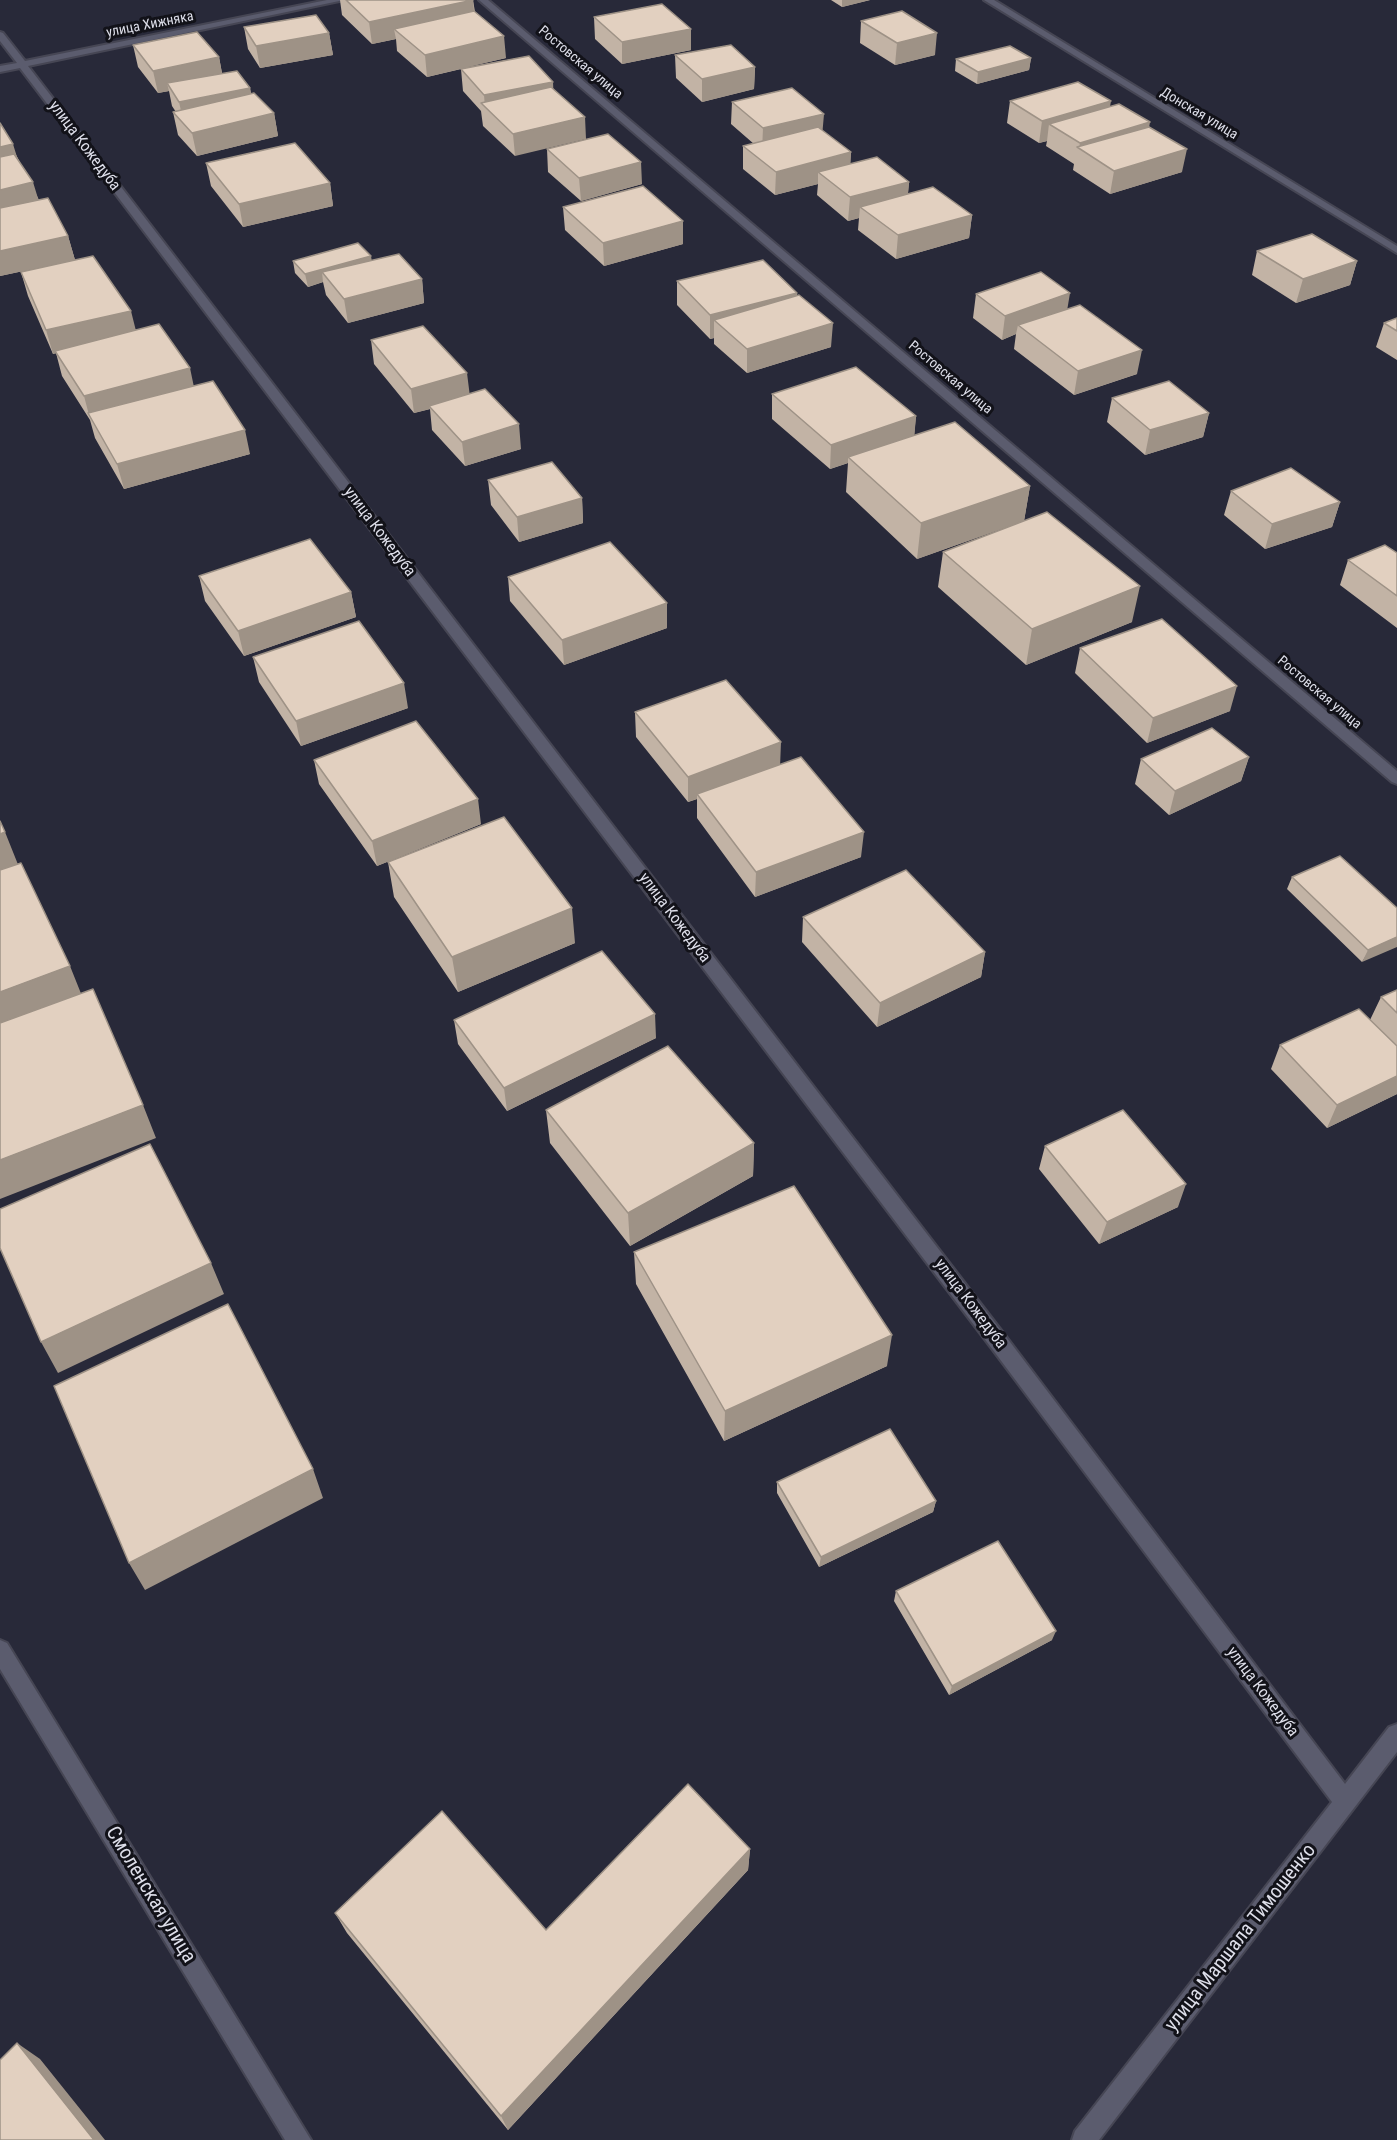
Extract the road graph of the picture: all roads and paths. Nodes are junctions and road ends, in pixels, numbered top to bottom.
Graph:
1 (340, 0) edge
2 (483, 0) edge
3 (988, 0) edge
4 (0, 35) edge
5 (21, 65) junction
6 (0, 69) edge
7 (1397, 250) edge
8 (1397, 779) edge
9 (0, 1650) edge
10 (1397, 1735) edge
11 (1346, 1803) junction
12 (299, 2140) edge
13 (1084, 2140) edge

1 - 5 street, улица Хижняка
2 - 8 street, Ростовская улица
3 - 7 street, Донская улица
4 - 5 street, улица Кожедуба
5 - 6 street, улица Хижняка
5 - 11 street, улица Кожедуба
9 - 12 street, Смоленская улица
10 - 11 street, улица Маршала Тимошенко
11 - 13 street, улица Маршала Тимошенко

